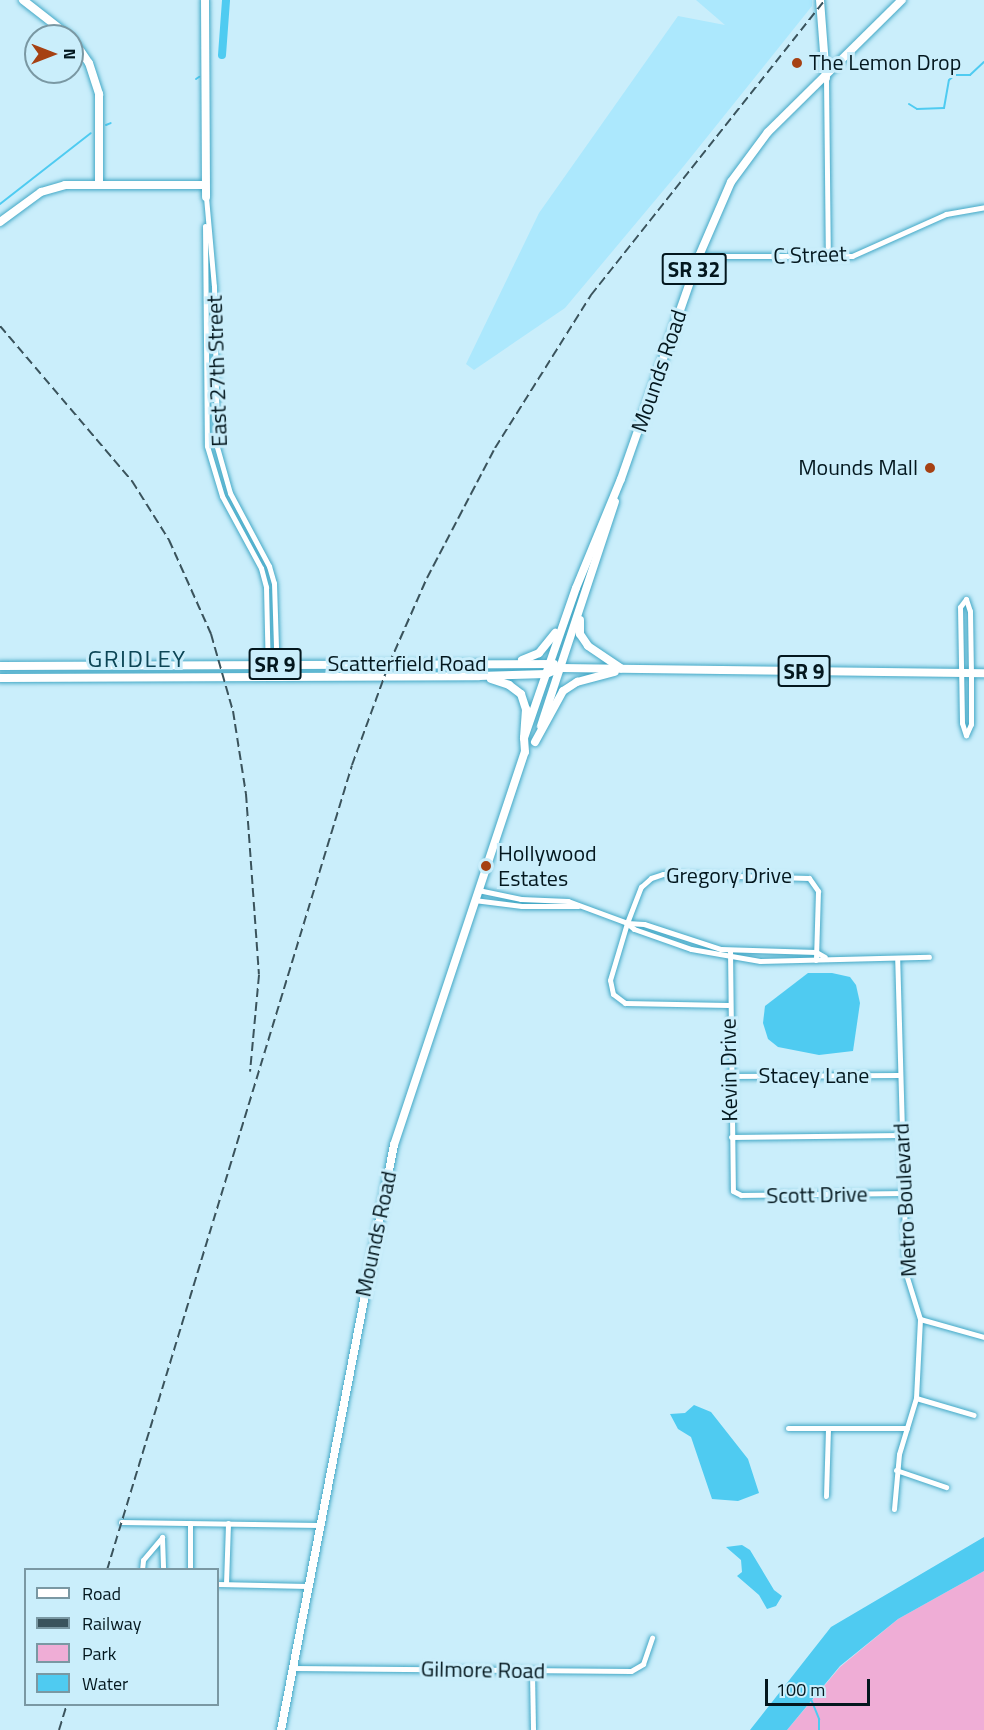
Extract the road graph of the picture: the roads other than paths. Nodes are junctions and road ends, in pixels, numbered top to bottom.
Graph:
1 (23, 0) edge
2 (205, 0) edge
3 (820, 0) edge
4 (902, 0) edge
5 (54, 24) edge
6 (84, 56) edge
7 (826, 78) junction
8 (99, 185) junction
9 (206, 185) junction
10 (206, 197) joint
11 (984, 207) edge
12 (0, 222) edge
13 (699, 256) junction
14 (828, 256) junction
15 (616, 492) junction
16 (567, 612) junction
17 (580, 615) junction
18 (550, 662) junction
19 (273, 664) junction
20 (506, 664) junction
21 (0, 666) edge
22 (560, 668) junction
23 (624, 669) junction
24 (961, 673) junction
25 (971, 673) junction
26 (984, 673) edge
27 (546, 674) junction
28 (479, 676) junction
29 (273, 677) junction
30 (0, 678) edge
31 (524, 738) junction
32 (535, 742) junction
33 (525, 752) junction
34 (478, 890) junction
35 (474, 900) junction
36 (583, 906) junction
37 (627, 923) junction
38 (730, 950) junction
39 (816, 952) junction
40 (729, 957) junction
41 (825, 957) junction
42 (929, 957) dead end
43 (897, 958) junction
44 (816, 960) junction
45 (728, 1005) junction
46 (899, 1075) junction
47 (730, 1076) junction
48 (901, 1135) junction
49 (731, 1137) junction
50 (733, 1191) joint
51 (903, 1193) junction
52 (920, 1319) junction
53 (984, 1337) edge
54 (916, 1398) junction
55 (974, 1415) dead end
56 (788, 1428) dead end
57 (828, 1428) junction
58 (907, 1428) junction
59 (896, 1470) junction
60 (946, 1487) dead end
61 (826, 1496) dead end
62 (894, 1509) dead end
63 (121, 1522) dead end
64 (190, 1523) junction
65 (228, 1523) junction
66 (319, 1525) junction
67 (142, 1568) edge
68 (163, 1568) edge
69 (190, 1568) edge
70 (219, 1584) edge
71 (226, 1584) junction
72 (307, 1586) junction
73 (652, 1638) dead end
74 (293, 1668) junction
75 (532, 1671) junction
76 (281, 1730) edge
77 (533, 1730) edge

1 - 5 main road
2 - 9 main road, East 27th Street
3 - 7 main road
4 - 7 main road, SR 32
6 - 8 main road
7 - 13 main road, Mounds Road / SR 32
7 - 14 street
8 - 9 main road
8 - 12 main road
9 - 10 main road, East 27th Street
10 - 19 street, East 27th Street
11 - 14 street, C Street
13 - 14 street, C Street
13 - 15 main road, Mounds Road / SR 32
15 - 16 main road, Mounds Road / SR 32
15 - 17 main road, Mounds Road / SR 32
16 - 18 main road, Mounds Road / SR 32
16 - 20 main road
17 - 22 main road, Mounds Road
17 - 23 main road
18 - 20 main road, Scatterfield Road / SR 9
18 - 22 main road
18 - 27 main road, Mounds Road / SR 32
19 - 20 main road, Scatterfield Road / SR 9
19 - 21 main road, Scatterfield Road / SR 9
19 - 29 street, East 27th Street
22 - 23 main road, Scatterfield Road / SR 9
22 - 27 main road, Scatterfield Road / SR 9
22 - 32 main road, Mounds Road
23 - 24 main road, Scatterfield Road / SR 9
23 - 32 main road
24 - 25 main road, Scatterfield Road / SR 9
24 - 25 street
24 - 25 street
25 - 26 main road, Scatterfield Road / SR 9
27 - 28 main road, Scatterfield Road / SR 9
27 - 31 main road, Mounds Road
28 - 29 main road, Scatterfield Road / SR 9
28 - 31 main road
29 - 30 main road, Scatterfield Road / SR 9
31 - 33 main road, Mounds Road
32 - 33 main road, Mounds Road
33 - 34 main road, Mounds Road
34 - 35 main road, Mounds Road
34 - 36 street
35 - 36 street
35 - 66 main road, Mounds Road
36 - 37 street
37 - 38 street
37 - 39 street, Gregory Drive
37 - 40 street
37 - 45 street, Gregory Drive
38 - 39 street
38 - 40 street, Kevin Drive
39 - 41 street
39 - 44 street, Gregory Drive
40 - 44 street
40 - 45 street, Kevin Drive
41 - 43 street
41 - 44 street
42 - 43 street
43 - 46 street, Metro Boulevard
45 - 47 street, Kevin Drive
46 - 47 street, Stacey Lane
46 - 48 street, Metro Boulevard
47 - 49 street, Kevin Drive
48 - 49 street
48 - 51 street, Metro Boulevard
49 - 50 street, Kevin Drive
50 - 51 street, Scott Drive
51 - 52 street, Metro Boulevard
52 - 53 street
52 - 54 street, Metro Boulevard
54 - 55 street
54 - 58 street, Metro Boulevard
56 - 57 street
57 - 58 street
57 - 61 street
58 - 59 street, Metro Boulevard
59 - 60 street
59 - 62 street, Metro Boulevard
63 - 64 street
64 - 65 street
64 - 69 street
65 - 66 street
65 - 71 street
66 - 72 main road, Mounds Road
67 - 68 street
70 - 71 street
71 - 72 street
72 - 74 main road, Mounds Road
73 - 75 street, Gilmore Road
74 - 75 street, Gilmore Road
74 - 76 main road, Mounds Road
75 - 77 street

